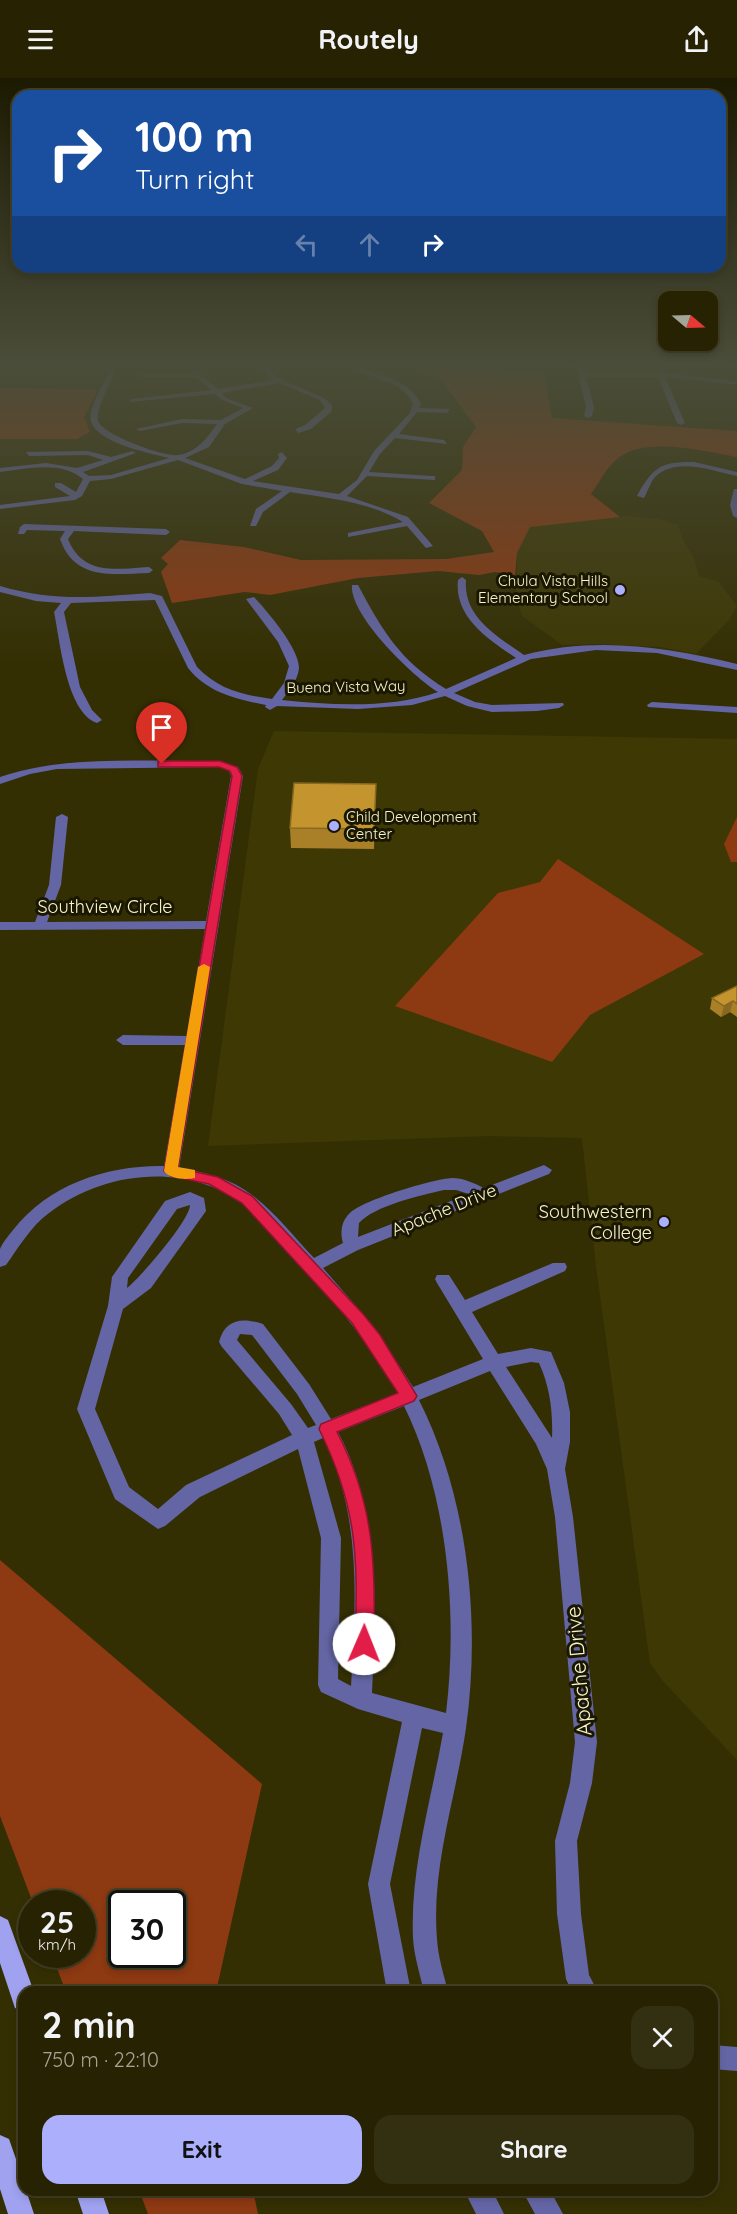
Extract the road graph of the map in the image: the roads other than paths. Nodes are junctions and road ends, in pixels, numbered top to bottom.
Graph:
1 (31, 464) edge
2 (100, 464) edge
3 (158, 464) edge
4 (194, 464) edge
5 (278, 464) edge
6 (371, 464) edge
7 (45, 466) junction
8 (32, 467) junction
9 (0, 470) edge
10 (77, 471) junction
11 (365, 474) junction
12 (737, 474) edge
13 (432, 478) dead end
14 (87, 479) junction
15 (246, 482) junction
16 (288, 490) junction
17 (737, 491) edge
18 (76, 496) junction
19 (641, 496) dead end
20 (341, 497) junction
21 (0, 507) edge
22 (737, 516) edge
23 (253, 524) dead end
24 (411, 524) junction
25 (71, 529) junction
26 (21, 532) dead end
27 (165, 532) dead end
28 (351, 535) dead end
29 (429, 546) dead end
30 (72, 558) junction
31 (59, 561) dead end
32 (152, 579) junction
33 (462, 580) dead end
34 (355, 587) dead end
35 (0, 589) edge
36 (251, 599) dead end
37 (68, 601) junction
38 (524, 659) junction
39 (737, 667) edge
40 (448, 692) junction
41 (559, 705) dead end
42 (652, 705) dead end
43 (272, 706) junction
44 (737, 710) edge
45 (97, 720) dead end
46 (0, 781) edge
47 (62, 817) dead end
48 (40, 925) junction
49 (211, 925) junction
50 (0, 926) edge
51 (123, 1040) dead end
52 (193, 1041) junction
53 (544, 1170) dead end
54 (171, 1171) junction
55 (483, 1194) junction
56 (352, 1246) junction
57 (0, 1261) edge
58 (312, 1266) junction
59 (559, 1267) dead end
60 (443, 1279) dead end
61 (116, 1305) junction
62 (462, 1309) junction
63 (494, 1362) junction
64 (409, 1396) junction
65 (327, 1429) junction
66 (304, 1438) junction
67 (556, 1470) junction
68 (361, 1699) junction
69 (414, 1714) junction
70 (456, 1726) junction
71 (0, 1928) edge
72 (20, 1986) edge
73 (398, 1986) edge
74 (435, 1986) edge
75 (582, 1986) edge
76 (718, 2057) edge
77 (737, 2059) edge
78 (0, 2148) edge
79 (90, 2196) edge
80 (480, 2196) edge
81 (539, 2196) edge
82 (21, 2214) edge
83 (96, 2214) edge
84 (491, 2214) edge
85 (550, 2214) edge

1 - 8 street
2 - 10 street
3 - 14 street
4 - 15 street
5 - 15 street
6 - 11 street
7 - 8 street
7 - 10 street
7 - 18 street
8 - 9 street
10 - 14 street
11 - 13 street
11 - 20 street
12 - 19 street
14 - 18 street
15 - 16 street
16 - 20 street
16 - 23 street
17 - 22 street
18 - 21 street
20 - 24 street
24 - 28 street
24 - 29 street
25 - 26 street
25 - 27 street
25 - 30 street
30 - 31 street
30 - 32 street
32 - 37 street
32 - 43 street, Buena Vista Way
33 - 38 street
34 - 40 street
35 - 37 street
36 - 43 street
37 - 45 street
38 - 39 street, Buena Vista Way
38 - 40 street, Buena Vista Way
40 - 41 street
40 - 43 street, Buena Vista Way
42 - 44 street
46 - 49 street
47 - 48 street
48 - 49 street, Southview Circle
48 - 50 street, Southview Circle
49 - 52 street
51 - 52 street
52 - 54 street
53 - 55 street, Apache Drive
54 - 57 street
54 - 58 street
55 - 56 street, Apache Drive
55 - 56 street
56 - 58 street, Apache Drive
58 - 64 street
59 - 62 street
60 - 62 street, Apache Drive
61 - 61 street
61 - 66 street
62 - 63 street, Apache Drive
63 - 64 street
63 - 67 street, Apache Drive
63 - 67 street
64 - 65 street
64 - 70 street
65 - 66 street
65 - 66 street
65 - 68 street
66 - 68 street
67 - 75 street, Apache Drive
68 - 69 street
69 - 70 street
69 - 73 street
70 - 74 street
71 - 72 main road
76 - 77 street
78 - 82 main road
79 - 83 main road
80 - 84 street
81 - 85 street

